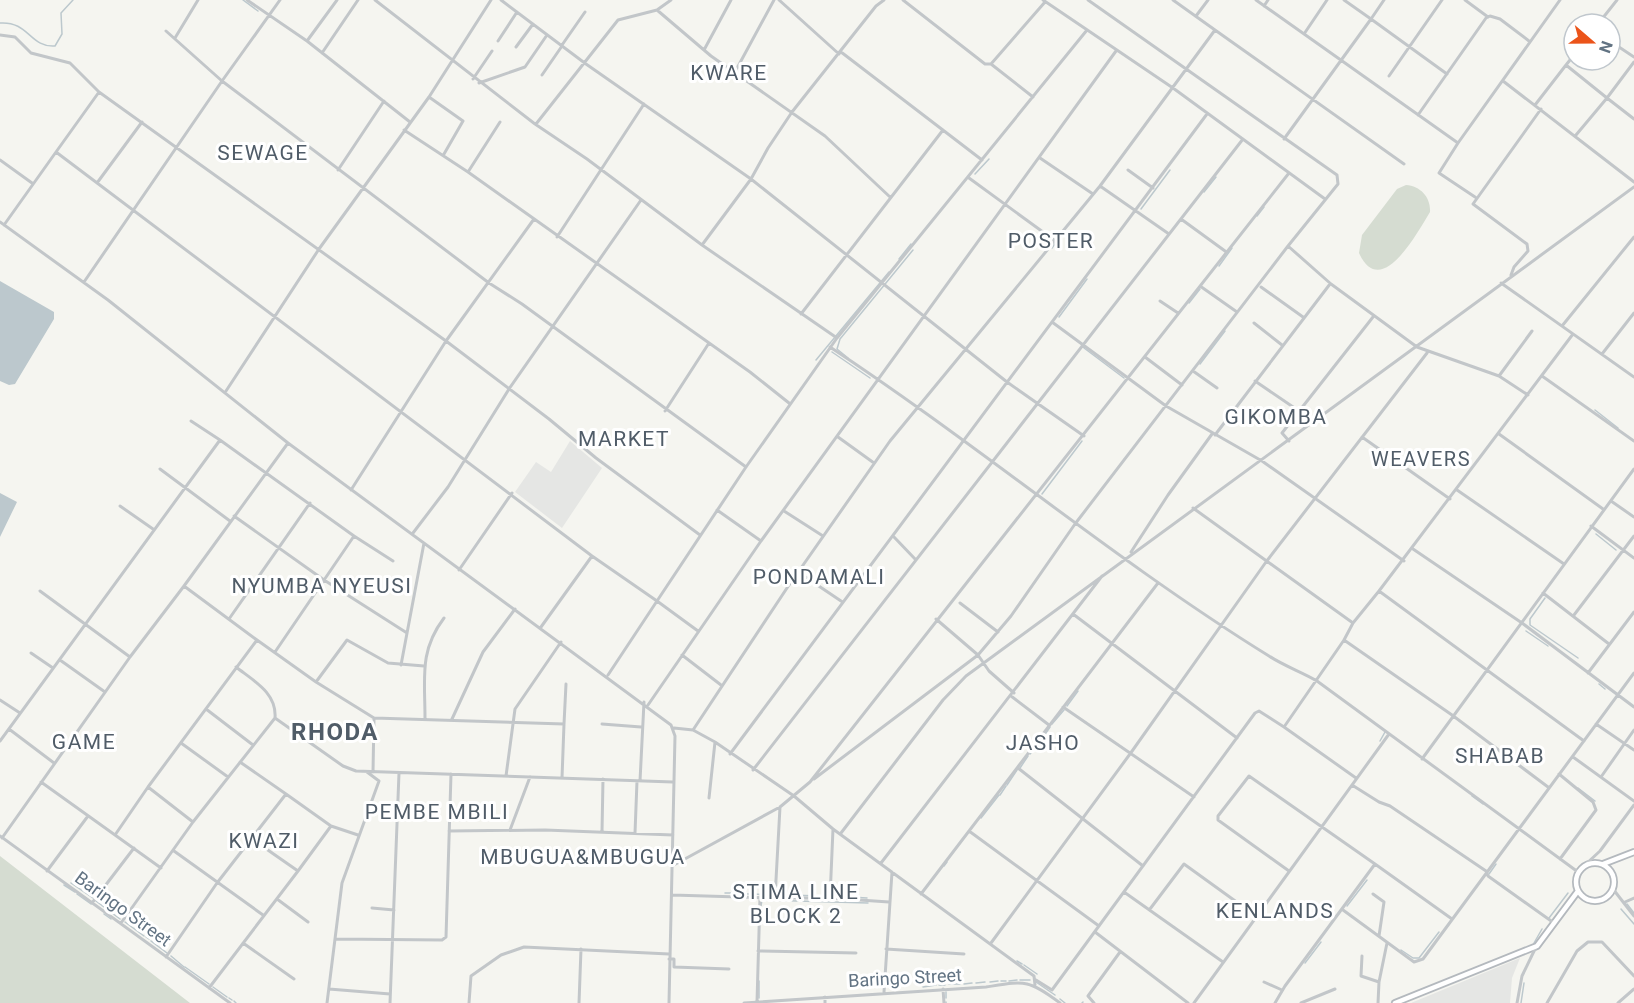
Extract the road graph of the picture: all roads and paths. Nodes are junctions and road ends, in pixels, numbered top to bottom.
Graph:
1 (198, 0) edge
2 (247, 0) edge
3 (280, 0) edge
4 (337, 0) edge
5 (358, 0) edge
6 (375, 0) edge
7 (491, 0) edge
8 (501, 0) edge
9 (671, 0) edge
10 (731, 0) edge
11 (774, 0) edge
12 (779, 0) edge
13 (884, 0) edge
14 (903, 0) edge
15 (1088, 0) edge
16 (1173, 0) edge
17 (1208, 0) edge
18 (1256, 0) edge
19 (1268, 0) edge
20 (1327, 0) edge
21 (1344, 0) edge
22 (1384, 0) edge
23 (1442, 0) edge
24 (1465, 0) edge
25 (1560, 0) edge
26 (1617, 0) edge
27 (1044, 1) edge
28 (1264, 6) junction
29 (657, 10) junction
30 (517, 12) junction
31 (585, 12) dead end
32 (1608, 12) edge
33 (268, 15) junction
34 (1196, 16) junction
35 (1488, 16) junction
36 (1371, 19) junction
37 (533, 24) junction
38 (1087, 30) junction
39 (1215, 30) junction
40 (166, 31) dead end
41 (547, 34) junction
42 (1304, 34) junction
43 (0, 35) edge
44 (175, 38) junction
45 (307, 41) junction
46 (498, 41) dead end
47 (1529, 41) junction
48 (562, 46) junction
49 (1410, 46) junction
50 (516, 47) dead end
51 (704, 50) junction
52 (492, 51) dead end
53 (1116, 51) junction
54 (322, 53) junction
55 (840, 53) junction
56 (453, 60) junction
57 (1341, 60) junction
58 (1634, 62) edge
59 (586, 64) junction
60 (991, 64) junction
61 (1185, 69) junction
62 (1562, 70) edge
63 (1575, 72) edge
64 (734, 73) junction
65 (1447, 74) junction
66 (542, 75) dead end
67 (1389, 76) dead end
68 (473, 79) junction
69 (222, 81) junction
70 (1503, 81) junction
71 (479, 83) junction
72 (1173, 88) junction
73 (99, 92) junction
74 (429, 97) junction
75 (1034, 97) junction
76 (1607, 98) junction
77 (1312, 100) junction
78 (384, 101) junction
79 (644, 104) junction
80 (1535, 105) junction
81 (1540, 110) junction
82 (792, 112) junction
83 (1208, 114) junction
84 (1418, 115) junction
85 (1634, 119) edge
86 (142, 122) junction
87 (410, 122) junction
88 (501, 122) dead end
89 (535, 124) junction
90 (404, 130) junction
91 (943, 130) junction
92 (1576, 136) junction
93 (1243, 139) junction
94 (1284, 140) junction
95 (1458, 143) junction
96 (178, 147) junction
97 (56, 152) junction
98 (443, 154) junction
99 (1040, 158) junction
100 (0, 160) edge
101 (983, 160) junction
102 (1404, 164) dead end
103 (601, 170) junction
104 (1128, 170) dead end
105 (338, 171) junction
106 (468, 172) junction
107 (1289, 173) junction
108 (969, 178) junction
109 (751, 179) junction
110 (1634, 182) edge
111 (32, 183) junction
112 (97, 183) junction
113 (1100, 186) junction
114 (1634, 187) edge
115 (363, 188) junction
116 (1154, 188) junction
117 (1093, 194) junction
118 (890, 196) junction
119 (1476, 198) junction
120 (1325, 199) junction
121 (641, 200) junction
122 (1006, 205) junction
123 (133, 209) junction
124 (1138, 210) junction
125 (534, 219) junction
126 (1181, 219) junction
127 (0, 222) edge
128 (4, 225) junction
129 (1169, 234) junction
130 (557, 237) junction
131 (1634, 237) edge
132 (1054, 240) junction
133 (702, 245) junction
134 (1288, 246) junction
135 (319, 249) junction
136 (1226, 252) junction
137 (846, 253) junction
138 (596, 264) junction
139 (1511, 275) junction
140 (883, 281) junction
141 (84, 282) junction
142 (489, 283) junction
143 (1501, 283) junction
144 (1330, 284) junction
145 (1200, 286) junction
146 (1261, 287) dead end
147 (1160, 300) dead end
148 (1237, 312) junction
149 (800, 314) junction
150 (1178, 314) junction
151 (1634, 314) edge
152 (925, 316) junction
153 (1303, 317) junction
154 (1373, 317) junction
155 (275, 318) junction
156 (1052, 322) junction
157 (1254, 323) dead end
158 (1562, 326) junction
159 (552, 327) junction
160 (1532, 331) dead end
161 (1573, 334) junction
162 (837, 338) junction
163 (446, 341) junction
164 (709, 343) junction
165 (1084, 343) junction
166 (1282, 345) junction
167 (830, 347) junction
168 (966, 348) junction
169 (1417, 348) junction
170 (1426, 353) junction
171 (1602, 354) junction
172 (1145, 357) junction
173 (1193, 370) junction
174 (1499, 376) junction
175 (1542, 376) junction
176 (1634, 377) edge
177 (1128, 378) junction
178 (880, 380) junction
179 (1255, 381) junction
180 (1007, 382) junction
181 (1182, 385) junction
182 (1217, 388) dead end
183 (509, 389) junction
184 (226, 391) junction
185 (1528, 395) junction
186 (790, 403) junction
187 (1039, 404) junction
188 (919, 406) junction
189 (1166, 406) junction
190 (401, 411) junction
191 (665, 411) junction
192 (1299, 411) junction
193 (191, 421) dead end
194 (1499, 434) junction
195 (1213, 435) junction
196 (1084, 436) junction
197 (838, 437) junction
198 (1362, 438) junction
199 (220, 440) junction
200 (965, 441) junction
201 (1289, 441) junction
202 (1634, 441) edge
203 (288, 443) junction
204 (465, 459) junction
205 (1262, 461) junction
206 (993, 462) junction
207 (874, 463) junction
208 (746, 467) junction
209 (160, 469) dead end
210 (1634, 469) edge
211 (266, 472) junction
212 (184, 488) junction
213 (351, 490) junction
214 (1457, 490) junction
215 (512, 494) junction
216 (1036, 496) junction
217 (1316, 498) junction
218 (1450, 499) junction
219 (1611, 501) junction
220 (310, 503) junction
221 (120, 506) dead end
222 (1193, 508) junction
223 (1603, 509) junction
224 (717, 510) junction
225 (784, 511) junction
226 (234, 516) junction
227 (1634, 517) edge
228 (230, 521) junction
229 (1075, 524) junction
230 (1591, 526) junction
231 (153, 529) junction
232 (413, 533) junction
233 (700, 535) junction
234 (354, 536) junction
235 (823, 536) junction
236 (1634, 536) edge
237 (894, 537) junction
238 (761, 541) junction
239 (424, 543) junction
240 (278, 548) junction
241 (1413, 549) junction
242 (1622, 549) junction
243 (1130, 554) junction
244 (592, 556) junction
245 (1124, 558) junction
246 (1634, 558) edge
247 (916, 560) junction
248 (393, 561) dead end
249 (1404, 561) junction
250 (1266, 562) junction
251 (1564, 564) junction
252 (459, 570) junction
253 (798, 572) junction
254 (1105, 572) junction
255 (324, 580) junction
256 (1158, 583) junction
257 (183, 586) junction
258 (40, 591) dead end
259 (1379, 591) junction
260 (1543, 593) junction
261 (657, 601) junction
262 (842, 602) junction
263 (960, 603) dead end
264 (515, 609) junction
265 (1634, 612) edge
266 (1073, 614) junction
267 (1574, 615) junction
268 (444, 618) dead end
269 (229, 619) junction
270 (936, 619) junction
271 (1353, 623) junction
272 (1522, 623) junction
273 (85, 624) junction
274 (1221, 625) junction
275 (541, 627) junction
276 (698, 631) junction
277 (998, 632) junction
278 (407, 633) junction
279 (257, 640) junction
280 (1344, 640) junction
281 (561, 642) junction
282 (1111, 643) junction
283 (1609, 644) junction
284 (275, 652) junction
285 (31, 653) dead end
286 (978, 654) junction
287 (682, 656) junction
288 (130, 657) junction
289 (60, 660) junction
290 (983, 663) junction
291 (401, 665) junction
292 (424, 666) junction
293 (236, 667) junction
294 (53, 668) junction
295 (1487, 670) junction
296 (1588, 673) junction
297 (1634, 673) edge
298 (607, 676) junction
299 (1317, 681) junction
300 (315, 682) junction
301 (566, 684) dead end
302 (722, 685) junction
303 (1174, 690) junction
304 (105, 692) junction
305 (1014, 693) junction
306 (1011, 696) junction
307 (1617, 696) junction
308 (0, 700) edge
309 (644, 702) junction
310 (648, 705) junction
311 (1063, 707) junction
312 (1634, 707) edge
313 (206, 709) junction
314 (20, 713) junction
315 (1452, 715) junction
316 (275, 718) junction
317 (374, 718) junction
318 (425, 718) junction
319 (452, 720) junction
320 (512, 723) junction
321 (564, 724) junction
322 (602, 724) dead end
323 (1596, 724) junction
324 (1049, 725) junction
325 (640, 727) junction
326 (1284, 728) junction
327 (9, 729) junction
328 (674, 729) junction
329 (693, 730) junction
330 (1634, 730) edge
331 (1389, 734) junction
332 (1237, 738) junction
333 (0, 741) edge
334 (1584, 741) junction
335 (715, 742) junction
336 (181, 743) junction
337 (1624, 743) junction
338 (253, 745) junction
339 (1634, 750) edge
340 (730, 754) junction
341 (1130, 754) junction
342 (1573, 757) junction
343 (1422, 759) junction
344 (240, 762) junction
345 (54, 763) junction
346 (1018, 768) junction
347 (753, 770) junction
348 (367, 772) junction
349 (373, 772) junction
350 (399, 773) junction
351 (451, 774) junction
352 (1559, 774) junction
353 (506, 776) junction
354 (228, 777) junction
355 (530, 777) junction
356 (1601, 777) junction
357 (562, 778) junction
358 (1356, 778) junction
359 (603, 780) junction
360 (638, 781) junction
361 (41, 782) junction
362 (674, 782) junction
363 (810, 782) junction
364 (1352, 784) junction
365 (148, 787) junction
366 (1548, 787) junction
367 (286, 794) junction
368 (794, 795) junction
369 (1194, 797) junction
370 (709, 798) dead end
371 (1634, 803) edge
372 (780, 807) junction
373 (88, 816) junction
374 (1083, 819) junction
375 (193, 822) junction
376 (331, 826) junction
377 (1518, 827) junction
378 (1321, 828) junction
379 (833, 829) junction
380 (510, 830) junction
381 (448, 831) junction
382 (969, 831) junction
383 (602, 832) junction
384 (635, 833) junction
385 (841, 833) junction
386 (116, 835) junction
387 (673, 835) junction
388 (358, 836) junction
389 (1, 837) edge
390 (252, 839) junction
391 (134, 848) junction
392 (174, 851) junction
393 (1634, 852) edge
394 (1560, 858) junction
395 (880, 863) junction
396 (1375, 864) junction
397 (1586, 864) junction
398 (1602, 864) junction
399 (672, 866) junction
400 (1143, 866) junction
401 (161, 868) junction
402 (47, 871) junction
403 (298, 871) junction
404 (1288, 871) junction
405 (1486, 871) junction
406 (892, 872) junction
407 (1578, 872) junction
408 (1037, 879) junction
409 (218, 883) junction
410 (1613, 889) junction
411 (1578, 891) junction
412 (1124, 892) junction
413 (921, 894) junction
414 (1373, 894) dead end
415 (671, 895) junction
416 (760, 897) junction
417 (775, 898) junction
418 (830, 898) junction
419 (1634, 898) edge
420 (278, 899) junction
421 (889, 902) junction
422 (92, 903) junction
423 (1624, 903) junction
424 (372, 908) dead end
425 (1150, 909) junction
426 (1343, 909) junction
427 (395, 910) junction
428 (263, 915) junction
429 (1634, 916) edge
430 (1256, 917) junction
431 (1452, 919) junction
432 (308, 922) dead end
433 (121, 923) junction
434 (1554, 923) junction
435 (1099, 926) junction
436 (1095, 932) junction
437 (1379, 936) junction
438 (335, 939) junction
439 (394, 939) junction
440 (1388, 942) junction
441 (243, 943) junction
442 (991, 943) junction
443 (1537, 946) junction
444 (581, 949) junction
445 (886, 949) junction
446 (758, 951) junction
447 (1120, 952) junction
448 (856, 953) dead end
449 (964, 954) dead end
450 (669, 956) junction
451 (1362, 956) dead end
452 (166, 957) junction
453 (1223, 962) junction
454 (729, 969) dead end
455 (1634, 976) edge
456 (294, 979) dead end
457 (1035, 982) junction
458 (1264, 982) dead end
459 (1379, 982) junction
460 (208, 988) junction
461 (328, 989) junction
462 (943, 989) junction
463 (1335, 989) dead end
464 (1634, 989) edge
465 (1282, 990) junction
466 (884, 993) junction
467 (390, 994) junction
468 (825, 997) junction
469 (1088, 999) junction
470 (757, 1002) edge
471 (777, 1002) edge
472 (230, 1003) edge
473 (327, 1003) edge
474 (390, 1003) edge
475 (470, 1003) edge
476 (579, 1003) edge
477 (669, 1003) edge
478 (744, 1003) edge
479 (825, 1003) edge
480 (944, 1003) edge
481 (1060, 1003) edge
482 (1085, 1003) edge
483 (1094, 1003) edge
484 (1188, 1003) edge
485 (1194, 1003) edge
486 (1275, 1003) edge
487 (1301, 1003) edge
488 (1378, 1003) edge
489 (1395, 1003) edge
490 (1517, 1003) edge
491 (1547, 1003) edge
492 (1618, 1003) edge

1 - 44 street
2 - 33 street
3 - 33 street
4 - 45 street
5 - 54 street
6 - 56 street
7 - 56 street
8 - 30 street
9 - 29 street
10 - 51 street
11 - 64 street
12 - 55 street
13 - 55 street
14 - 60 street
15 - 61 street
16 - 34 street
17 - 34 street
18 - 28 street
19 - 28 street
20 - 42 street
21 - 36 street
22 - 36 street
23 - 49 street
24 - 35 street
25 - 47 street
26 - 32 street
27 - 38 street
27 - 60 street
28 - 42 street
29 - 51 street
29 - 59 street
30 - 37 street
30 - 46 street
31 - 48 street
33 - 45 street
33 - 69 street
34 - 39 street
35 - 47 street
35 - 65 street
36 - 49 street
36 - 57 street
37 - 41 street
37 - 50 street
38 - 53 street
38 - 75 street
39 - 61 street
39 - 77 street
40 - 44 street
41 - 48 street
41 - 71 street
42 - 57 street
43 - 73 street
44 - 69 street
45 - 54 street
47 - 70 street
48 - 59 street
48 - 66 street
49 - 65 street
49 - 67 street
51 - 64 street
52 - 68 street
53 - 72 street
53 - 99 street
54 - 78 street
55 - 82 street
55 - 91 street
56 - 68 street
56 - 74 street
57 - 77 street
57 - 84 street
58 - 76 street
59 - 79 street
59 - 89 street
60 - 75 street
61 - 72 street
61 - 94 street
62 - 80 street
63 - 76 street
64 - 82 street
65 - 84 street
68 - 71 street
69 - 96 street
69 - 105 street
70 - 80 street
70 - 95 street
71 - 89 street
72 - 83 street
72 - 113 street
73 - 86 street
73 - 97 street
74 - 87 street
74 - 98 street
75 - 101 street
76 - 85 street
76 - 92 street
77 - 94 street
77 - 102 street
78 - 87 street
78 - 105 street
79 - 103 street
79 - 109 street
80 - 81 street
81 - 92 street
81 - 119 street
82 - 109 street
82 - 118 street
83 - 93 street
83 - 116 street
84 - 95 street
86 - 96 street
86 - 112 street
87 - 90 street
88 - 106 street
89 - 103 street
90 - 98 street
90 - 115 street
91 - 101 street
91 - 118 street
92 - 110 street
93 - 107 street
93 - 126 street
94 - 120 street
95 - 119 street
96 - 123 street
96 - 135 street
97 - 111 street
97 - 112 street
98 - 106 street
99 - 117 street
99 - 122 street
100 - 111 street
101 - 108 street
103 - 121 street
103 - 130 street
104 - 116 street
105 - 115 street
106 - 125 street
107 - 120 street
107 - 136 street
108 - 122 street
108 - 140 street
109 - 133 street
109 - 137 street
111 - 128 street
112 - 123 street
113 - 117 street
113 - 124 street
114 - 139 street
115 - 135 street
115 - 142 street
116 - 124 street
117 - 132 street
118 - 137 street
119 - 139 street
120 - 134 street
121 - 133 street
121 - 138 street
122 - 132 street
122 - 152 street
123 - 141 street
123 - 155 street
124 - 129 street
124 - 156 street
125 - 130 street
125 - 142 street
126 - 129 street
126 - 136 street
127 - 128 street
128 - 141 street
129 - 165 street
130 - 138 street
131 - 158 street
132 - 168 street
133 - 149 street
134 - 144 street
134 - 148 street
135 - 155 street
135 - 163 street
136 - 145 street
137 - 140 street
137 - 149 street
138 - 159 street
138 - 164 street
139 - 143 street
140 - 152 street
140 - 162 street
141 - 184 street
142 - 159 street
142 - 163 street
143 - 158 street
143 - 169 street
144 - 153 street
144 - 154 street
145 - 148 street
145 - 150 street
146 - 153 street
147 - 150 street
148 - 173 street
149 - 162 street
150 - 172 street
151 - 171 street
152 - 168 street
152 - 178 street
153 - 166 street
154 - 169 street
154 - 192 street
155 - 184 street
155 - 190 street
156 - 165 street
156 - 180 street
157 - 166 street
158 - 161 street
159 - 183 street
159 - 191 street
160 - 174 street
161 - 171 street
161 - 175 street
162 - 167 street
163 - 183 street
163 - 190 street
164 - 186 street
164 - 191 street
165 - 177 street
165 - 187 street
166 - 179 street
167 - 178 street
167 - 186 street
168 - 180 street
168 - 188 street
169 - 170 street
169 - 201 street
170 - 174 street
170 - 198 street
171 - 176 street
172 - 177 street
172 - 181 street
173 - 181 street
173 - 182 street
174 - 185 street
175 - 185 street
175 - 202 street
177 - 189 street
177 - 196 street
178 - 188 street
178 - 197 street
179 - 192 street
179 - 195 street
180 - 187 street
180 - 200 street
181 - 189 street
183 - 204 street
183 - 233 street
184 - 203 street
185 - 194 street
186 - 208 street
187 - 196 street
187 - 206 street
188 - 200 street
188 - 207 street
189 - 195 street
189 - 229 street
190 - 204 street
190 - 213 street
191 - 208 street
192 - 201 street
193 - 199 street
194 - 214 street
194 - 223 street
195 - 205 street
195 - 243 street
196 - 216 street
197 - 207 street
197 - 225 street
198 - 217 street
198 - 218 street
199 - 211 street
199 - 212 street
200 - 206 street
200 - 237 street
201 - 205 street
203 - 211 street
203 - 213 street
204 - 215 street
204 - 232 street
205 - 217 street
205 - 222 street
206 - 216 street
206 - 247 street
207 - 235 street
208 - 224 street
209 - 212 street
210 - 219 street
211 - 220 street
211 - 226 street
212 - 228 street
212 - 231 street
213 - 232 street
214 - 218 street
214 - 251 street
215 - 244 street
215 - 252 street
216 - 229 street
216 - 270 street
217 - 249 street
217 - 250 street
218 - 241 street
219 - 223 street
219 - 227 street
220 - 234 street
220 - 240 street
221 - 231 street
222 - 243 street
222 - 250 street
223 - 230 street
224 - 233 street
224 - 238 street
225 - 235 street
225 - 238 street
226 - 228 street
226 - 240 street
228 - 257 street
229 - 245 street
229 - 277 street
230 - 242 street
230 - 251 street
231 - 273 street
232 - 239 street
233 - 261 street
234 - 248 street
234 - 255 street
235 - 253 street
236 - 242 street
237 - 247 street
237 - 262 street
238 - 276 street
239 - 252 street
239 - 278 street
240 - 255 street
240 - 269 street
241 - 249 street
241 - 272 street
242 - 246 street
242 - 267 street
243 - 245 street
244 - 261 street
244 - 275 street
245 - 254 street
245 - 256 street
247 - 347 street
249 - 259 street
250 - 271 street
250 - 274 street
251 - 260 street
252 - 264 street
253 - 262 street
253 - 302 street
254 - 266 street
254 - 290 street
255 - 278 street
255 - 284 street
256 - 274 street
256 - 282 street
257 - 269 street
257 - 288 street
258 - 273 street
259 - 271 street
259 - 295 street
260 - 267 street
260 - 272 street
261 - 276 street
261 - 298 street
262 - 340 street
263 - 277 street
264 - 275 street
264 - 319 street
265 - 283 street
266 - 282 street
266 - 305 street
267 - 283 street
268 - 292 street
269 - 279 street
270 - 286 street
270 - 363 street
271 - 280 street
272 - 295 street
272 - 296 street
273 - 288 street
273 - 289 street
274 - 299 street
274 - 303 street
275 - 281 street
276 - 287 street
277 - 286 street
278 - 291 street
279 - 284 street
279 - 293 street
280 - 299 street
280 - 315 street
281 - 298 street
281 - 320 street
282 - 303 street
282 - 311 street
283 - 296 street
284 - 300 street
285 - 294 street
286 - 290 street
286 - 363 street
287 - 302 street
287 - 310 street
288 - 304 street
289 - 294 street
289 - 304 street
290 - 305 street
290 - 385 street
291 - 292 street
291 - 300 street
292 - 318 street
293 - 313 street
293 - 316 street
294 - 314 street
295 - 315 street
295 - 334 street
296 - 307 street
297 - 307 street
298 - 309 street
299 - 326 street
299 - 331 street
300 - 317 street
301 - 321 street
302 - 329 street
303 - 332 street
303 - 341 street
304 - 345 street
305 - 306 street
306 - 324 street
306 - 395 street
307 - 312 street
307 - 323 street
308 - 314 street
309 - 310 street
309 - 325 street
310 - 328 street
311 - 324 street
311 - 341 street
313 - 336 street
313 - 338 street
314 - 327 street
315 - 343 street
315 - 366 street
316 - 338 street
316 - 348 street
317 - 318 street
317 - 349 street
318 - 319 street
319 - 320 street
320 - 321 street
320 - 353 street
321 - 357 street
322 - 325 street
323 - 334 street
323 - 337 street
324 - 346 street
325 - 360 street
326 - 332 street
326 - 358 street
327 - 333 street
327 - 345 street
328 - 329 street
328 - 362 street
329 - 335 street
330 - 337 street
331 - 343 street
331 - 358 street
332 - 369 street
334 - 342 street
335 - 340 street
335 - 370 street
336 - 354 street
336 - 365 street
337 - 339 street
337 - 356 street
338 - 344 street
340 - 347 street
341 - 369 street
341 - 374 street
342 - 352 street
342 - 356 street
343 - 377 street
344 - 354 street
344 - 367 street
345 - 361 street
346 - 374 street
346 - 382 street
347 - 368 street
348 - 349 street
348 - 388 street
349 - 350 street
350 - 351 street
350 - 427 street
351 - 353 street
351 - 381 street
352 - 366 street
352 - 394 street
353 - 355 street
354 - 375 street
355 - 357 street
355 - 380 street
356 - 371 street
357 - 359 street
358 - 364 street
359 - 360 street
359 - 383 street
360 - 362 street
360 - 384 street
361 - 373 street
361 - 389 street
362 - 387 street
363 - 368 street
364 - 378 street
364 - 405 street
365 - 375 street
365 - 386 street
366 - 377 street
367 - 376 street
367 - 390 street
368 - 372 street
368 - 379 street
369 - 400 street
371 - 397 street
372 - 399 street
372 - 417 street
373 - 386 street
373 - 402 street
374 - 400 street
374 - 408 street
375 - 392 street
376 - 388 street
376 - 403 street
377 - 394 street
377 - 405 street
378 - 396 street
378 - 404 street
378 - 404 street
379 - 385 street
379 - 418 street
380 - 381 street
380 - 383 street
381 - 439 street
382 - 408 street
382 - 413 street
383 - 384 street
384 - 387 street
385 - 395 street
386 - 391 street
387 - 399 street
388 - 438 street
389 - 402 street, Baringo Street
390 - 403 street
390 - 409 street
391 - 401 street
391 - 422 street
392 - 401 street
392 - 409 street
393 - 398 street
394 - 407 street
395 - 406 street
396 - 426 street
396 - 431 street
397 - 398 street
397 - 407 street
398 - 410 street
399 - 415 street
400 - 412 street
401 - 433 street
402 - 422 street, Baringo Street
403 - 420 street
404 - 430 street
405 - 431 street
405 - 434 street
406 - 413 street
406 - 421 street
407 - 411 street
408 - 435 street
408 - 442 street
409 - 428 street
409 - 452 street
410 - 411 street
410 - 423 street
411 - 434 street
412 - 425 street
412 - 435 street
413 - 442 street
414 - 437 street
415 - 416 street
415 - 450 street
416 - 417 street
416 - 446 street
417 - 418 street
418 - 421 street
419 - 423 street
420 - 428 street
420 - 432 street
421 - 445 street
422 - 433 street, Baringo Street
423 - 429 street
424 - 427 street
425 - 430 street
425 - 453 street
426 - 437 street
426 - 465 street
427 - 439 street
428 - 441 street
430 - 453 street
431 - 440 street
433 - 452 street, Baringo Street
434 - 443 street
435 - 436 street
436 - 447 street
436 - 457 street, Baringo Street
437 - 440 street
438 - 439 street
438 - 461 street
439 - 467 street
440 - 459 street
441 - 456 street
441 - 460 street
442 - 457 street
443 - 489 street
443 - 490 street
444 - 450 street
444 - 475 street
444 - 476 street
445 - 449 street
445 - 466 street
446 - 448 street
446 - 470 street
447 - 469 street
447 - 484 street
450 - 454 street
450 - 477 street
451 - 459 street
452 - 460 street, Baringo Street
453 - 485 street
455 - 491 street
457 - 462 street, Baringo Street
457 - 481 street
458 - 465 street
459 - 488 street
460 - 472 street, Baringo Street
461 - 467 street
461 - 473 street
462 - 466 street, Baringo Street
462 - 480 street
463 - 487 street
464 - 492 street
465 - 486 street
466 - 468 street, Baringo Street
467 - 474 street
468 - 471 street, Baringo Street
468 - 479 street
469 - 482 street
469 - 483 street
470 - 471 street, Baringo Street
470 - 478 street, Baringo Street

